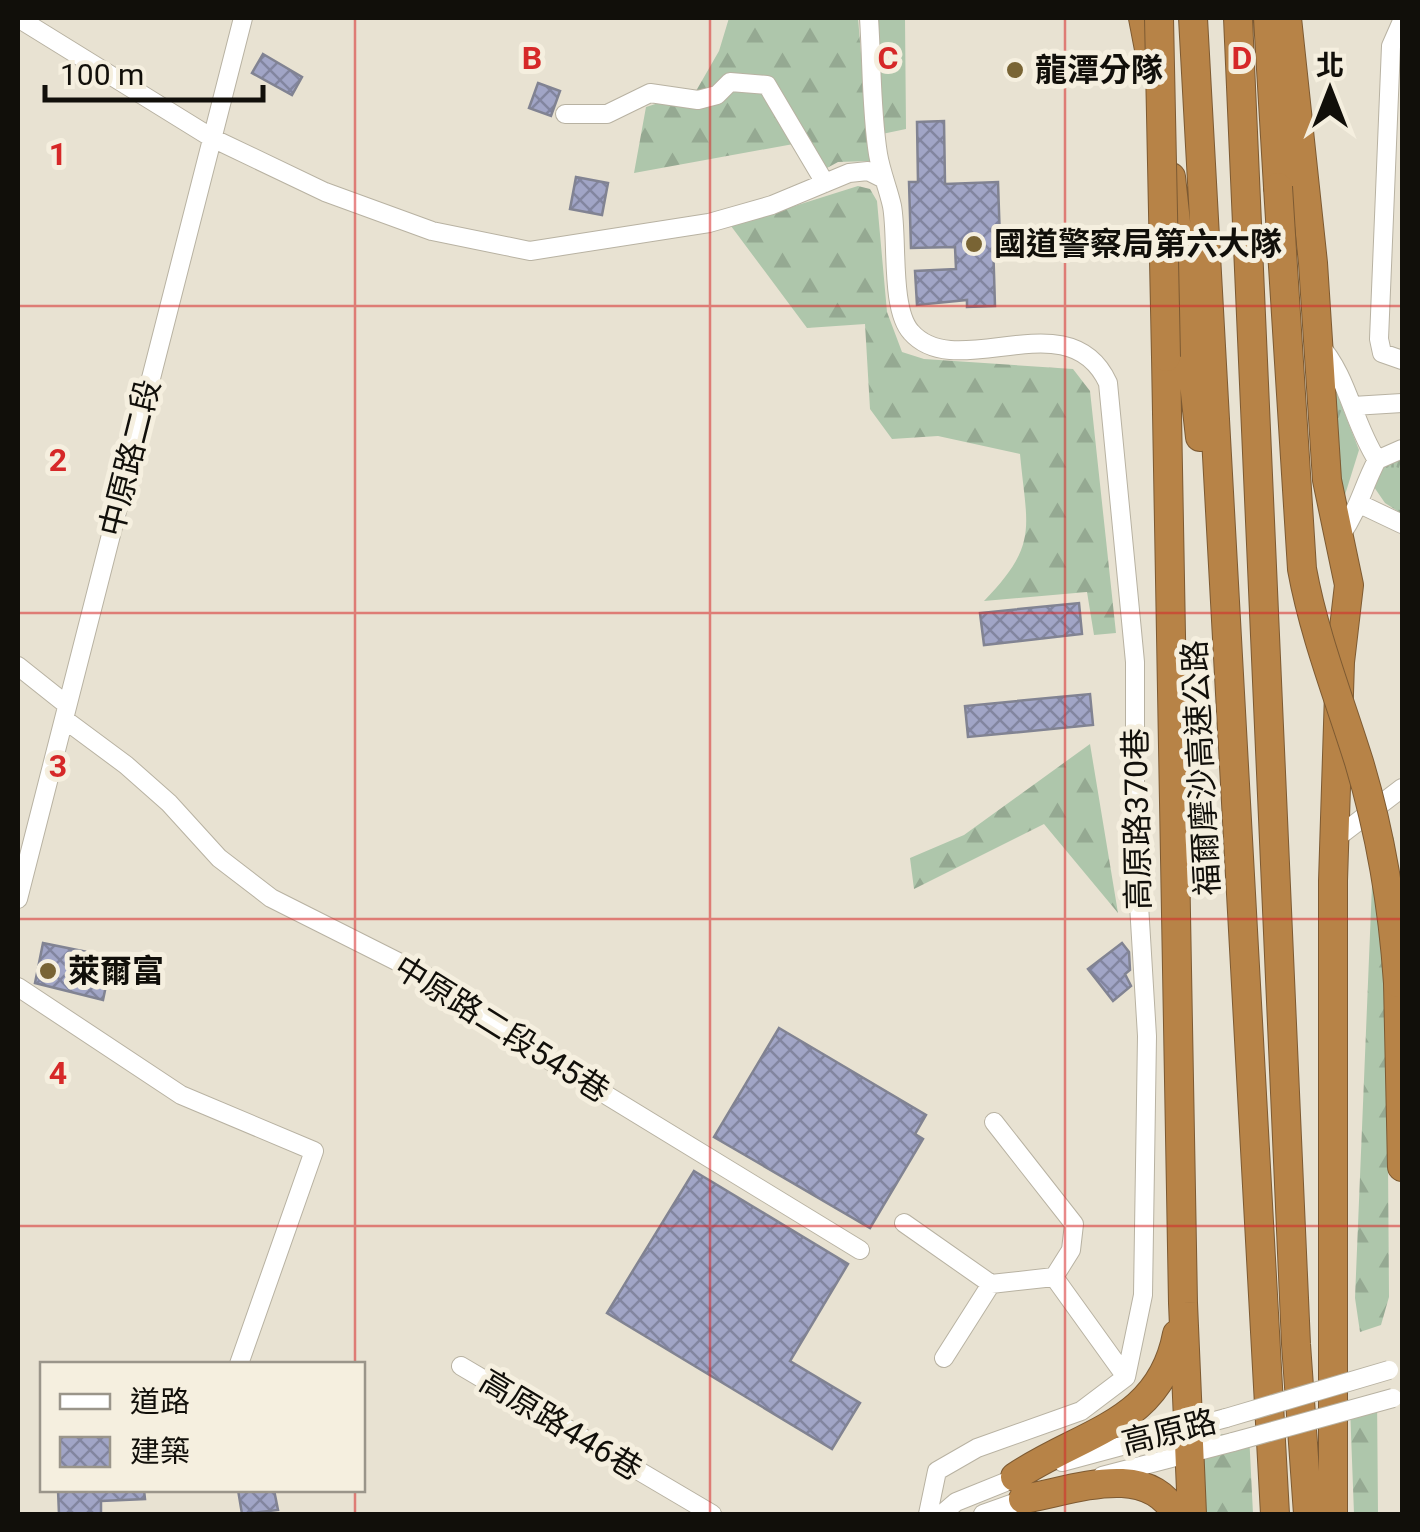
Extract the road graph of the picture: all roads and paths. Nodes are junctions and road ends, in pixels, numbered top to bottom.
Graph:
1 (18, 18) edge
2 (242, 18) edge
3 (869, 18) edge
4 (1143, 18) edge
5 (1159, 18) edge
6 (1193, 18) edge
7 (1238, 18) edge
8 (1268, 18) edge
9 (1287, 18) edge
10 (1402, 21) edge
11 (565, 114) dead end
12 (212, 138) junction
13 (882, 178) junction
14 (826, 183) junction
15 (1318, 343) junction
16 (1402, 360) edge
17 (1402, 403) edge
18 (1353, 406) junction
19 (1326, 449) junction
20 (1402, 449) edge
21 (1377, 460) junction
22 (1362, 504) junction
23 (1402, 524) edge
24 (1341, 535) junction
25 (1226, 574) junction
26 (18, 666) edge
27 (65, 712) junction
28 (1338, 748) junction
29 (1337, 782) junction
30 (1402, 788) edge
31 (1379, 805) junction
32 (1335, 840) junction
33 (18, 899) edge
34 (18, 987) edge
35 (994, 1122) dead end
36 (1402, 1167) edge
37 (904, 1223) dead end
38 (860, 1250) dead end
39 (1054, 1276) junction
40 (991, 1284) junction
41 (1182, 1303) junction
42 (944, 1358) dead end
43 (240, 1362) edge
44 (461, 1366) dead end
45 (1396, 1369) edge
46 (1126, 1377) junction
47 (1398, 1396) edge
48 (1190, 1438) junction
49 (1019, 1488) junction
50 (712, 1514) edge
51 (928, 1514) edge
52 (942, 1514) edge
53 (982, 1514) edge
54 (1176, 1514) edge
55 (1192, 1514) edge
56 (1275, 1514) edge
57 (1308, 1514) edge
58 (1333, 1514) edge

1 - 12 street
2 - 12 street, 中原路二段
3 - 13 street
4 - 25 highway
5 - 41 highway, bridge
6 - 25 highway, 福爾摩沙高速公路
7 - 57 highway
8 - 36 highway, bridge
9 - 15 highway
10 - 16 street
11 - 14 street
12 - 14 street
12 - 27 street, 中原路二段
13 - 14 street
13 - 46 street, 高原路370巷
15 - 18 street
15 - 19 highway
17 - 18 street
18 - 21 street
19 - 24 highway
19 - 28 highway
20 - 21 street
21 - 22 street
22 - 23 street
22 - 24 street
24 - 28 highway
25 - 56 highway, 福爾摩沙高速公路
26 - 27 street, 中原路二段545巷
27 - 33 street, 中原路二段
27 - 38 street, 中原路二段545巷
28 - 29 highway
29 - 31 street
29 - 32 highway
30 - 31 street
31 - 32 street
32 - 58 highway
34 - 43 street
35 - 39 street
37 - 40 street
39 - 40 street
39 - 46 street
40 - 42 street
41 - 48 highway
41 - 49 highway
44 - 50 street, 高原路446巷
45 - 48 street, 高原路, bridge
46 - 51 street
47 - 48 street, 高原路, bridge
48 - 49 street, 高原路
48 - 55 highway
49 - 52 street, 高原路
49 - 53 street, 高原路
49 - 54 highway

